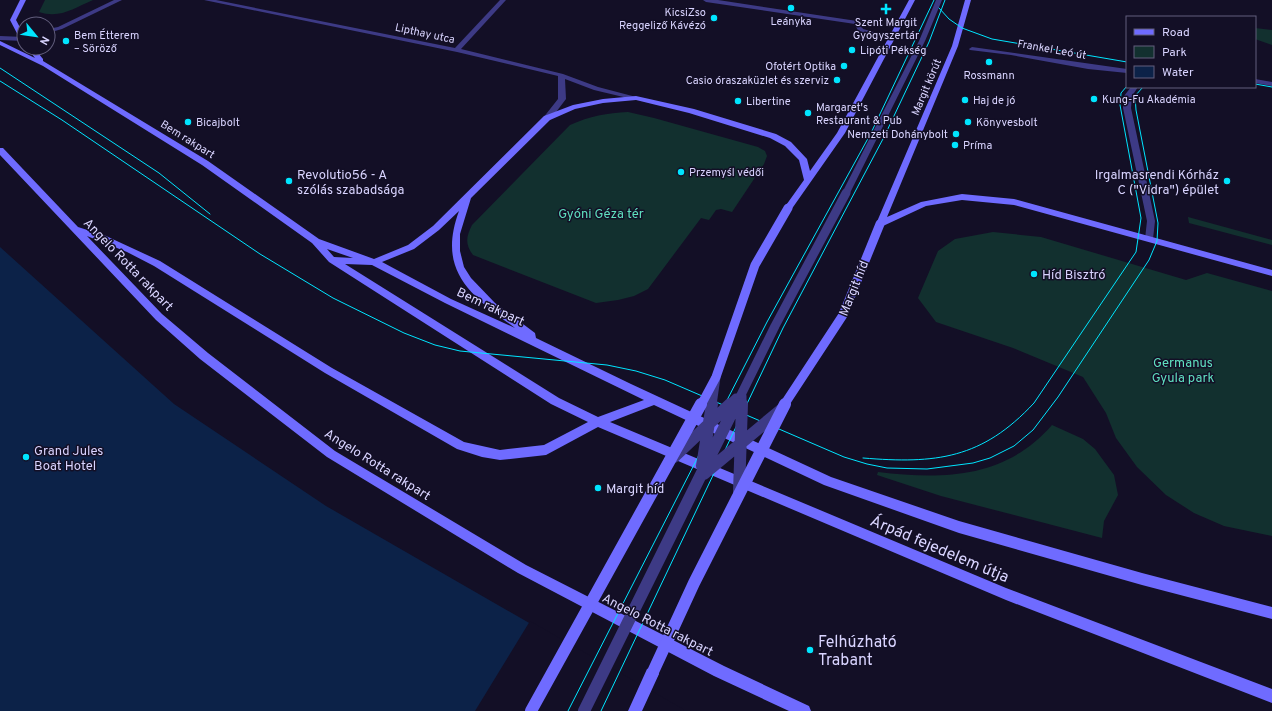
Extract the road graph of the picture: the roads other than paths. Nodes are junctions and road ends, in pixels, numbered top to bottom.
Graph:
1 (23, 0) edge
2 (120, 0) edge
3 (207, 0) edge
4 (503, 0) edge
5 (706, 0) edge
6 (912, 0) edge
7 (939, 0) edge
8 (968, 0) edge
9 (16, 26) edge
10 (56, 28) edge
11 (878, 34) dead end
12 (0, 38) edge
13 (16, 39) edge
14 (0, 43) edge
15 (972, 49) dead end
16 (457, 50) junction
17 (37, 56) edge
18 (45, 65) junction
19 (1126, 71) edge
20 (561, 75) junction
21 (1256, 81) edge
22 (1272, 84) edge
23 (1134, 88) edge
24 (636, 98) junction
25 (547, 118) junction
26 (0, 150) edge
27 (807, 182) junction
28 (846, 193) joint
29 (468, 197) junction
30 (889, 203) joint
31 (880, 224) junction
32 (75, 229) junction
33 (1149, 239) junction
34 (315, 241) junction
35 (332, 260) junction
36 (374, 262) junction
37 (1272, 273) edge
38 (546, 347) junction
39 (716, 377) junction
40 (742, 392) junction
41 (654, 400) junction
42 (782, 408) junction
43 (598, 422) junction
44 (709, 424) junction
45 (741, 443) junction
46 (669, 462) junction
47 (701, 476) junction
48 (739, 493) junction
49 (1272, 613) edge
50 (1272, 696) edge
51 (531, 711) edge
52 (584, 711) edge
53 (635, 711) edge
54 (804, 711) edge

1 - 9 main road
2 - 10 street
3 - 16 street, Lipthay utca
4 - 16 street
5 - 11 street
6 - 27 main road
7 - 28 street, Margit körút
8 - 30 main road, Margit körút
12 - 13 street
14 - 18 main road, Bem rakpart
15 - 19 street, Frankel Leó út
16 - 20 street, Lipthay utca
17 - 18 main road, Bem rakpart
18 - 34 main road, Bem rakpart
20 - 24 street, Lipthay utca
20 - 25 street
21 - 22 street
23 - 33 street
24 - 25 main road
24 - 27 main road
25 - 29 main road
26 - 32 main road, Angelo Rotta rakpart
27 - 39 main road, Margit híd, bridge
28 - 40 street, Margit híd, bridge
29 - 36 main road
29 - 38 main road
30 - 31 main road, Margit híd
31 - 33 main road
31 - 42 main road, Margit híd, bridge
32 - 43 main road
32 - 54 main road, Angelo Rotta rakpart
33 - 37 main road
34 - 35 main road, Bem rakpart
34 - 36 main road, Bem rakpart
35 - 36 main road
35 - 43 main road, Bem rakpart
36 - 38 main road, Bem rakpart
38 - 41 main road, Bem rakpart
39 - 44 street, Margit híd, bridge
39 - 46 main road, Margit híd, bridge
40 - 44 street, Margit híd, bridge
40 - 45 street, Margit híd, bridge
40 - 47 street, Margit híd, bridge
41 - 43 main road
41 - 49 main road, Árpád fejedelem útja
42 - 45 street, Margit híd, bridge
42 - 48 main road, Margit híd, bridge
43 - 50 main road, Árpád fejedelem útja
44 - 46 street, Margit híd, bridge
44 - 47 street, Margit híd, bridge
45 - 47 street, Margit híd, bridge
45 - 48 street, Margit híd, bridge
46 - 51 main road, Margit híd, bridge
47 - 52 street, Margit híd, bridge
48 - 53 main road, Margit híd, bridge

